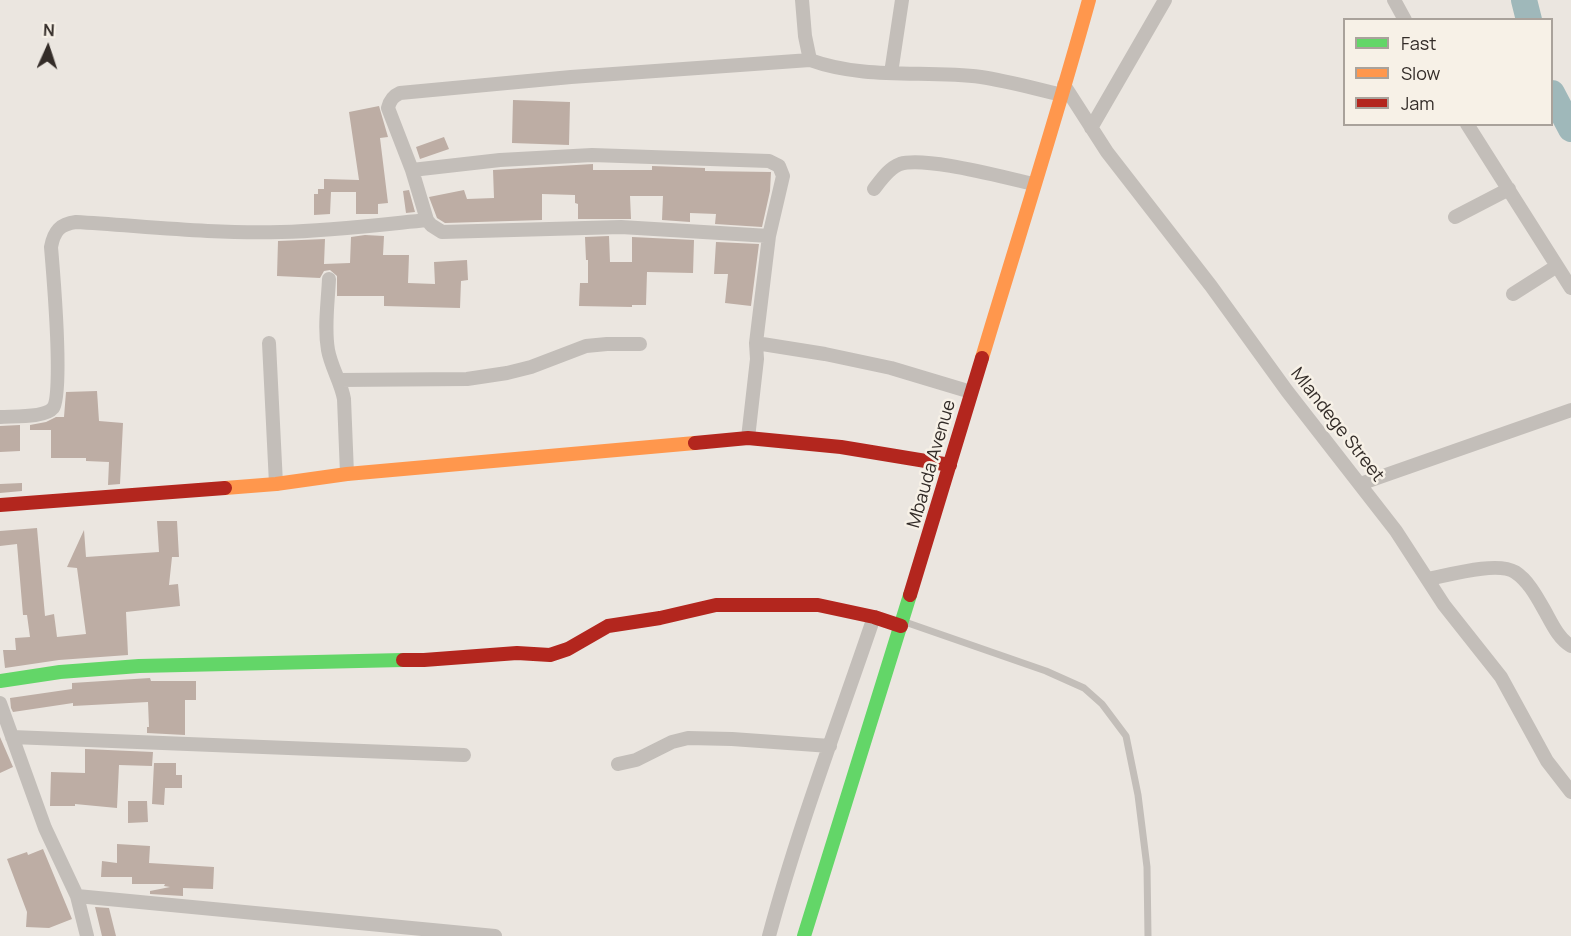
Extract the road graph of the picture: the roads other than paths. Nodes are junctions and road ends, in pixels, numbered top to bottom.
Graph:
1 (802, 0) edge
2 (902, 0) edge
3 (1089, 0) edge
4 (1165, 0) edge
5 (1394, 0) edge
6 (1404, 18) edge
7 (810, 60) junction
8 (891, 73) junction
9 (1063, 90) junction
10 (1468, 126) edge
11 (1091, 128) junction
12 (412, 170) junction
13 (1034, 184) junction
14 (874, 189) dead end
15 (1509, 189) junction
16 (1455, 217) dead end
17 (427, 220) junction
18 (769, 236) junction
19 (1557, 266) junction
20 (329, 279) dead end
21 (1571, 288) edge
22 (1513, 294) dead end
23 (269, 343) dead end
24 (756, 343) junction
25 (640, 344) dead end
26 (339, 380) junction
27 (971, 392) junction
28 (1571, 410) edge
29 (0, 417) edge
30 (748, 438) junction
31 (950, 465) junction
32 (346, 474) junction
33 (276, 484) junction
34 (1360, 484) junction
35 (0, 505) edge
36 (1428, 579) junction
37 (874, 617) junction
38 (902, 623) junction
39 (1571, 646) edge
40 (0, 681) edge
41 (0, 703) edge
42 (12, 737) junction
43 (830, 746) junction
44 (464, 754) dead end
45 (618, 764) dead end
46 (1571, 792) edge
47 (77, 896) junction
48 (87, 936) edge
49 (495, 936) edge
50 (769, 936) edge
51 (804, 936) edge
52 (1148, 936) edge

1 - 7 street
2 - 8 street
3 - 9 street, Mbauda Avenue
4 - 11 street
5 - 6 street
7 - 8 street
7 - 12 street
8 - 9 street
9 - 11 street, Mlandege Street
9 - 13 street, Mbauda Avenue
10 - 15 street
11 - 34 street, Mlandege Street
12 - 17 street
12 - 18 street
13 - 14 street
13 - 27 street, Mbauda Avenue
15 - 16 street
15 - 19 street
17 - 18 street
17 - 29 street
18 - 24 street
19 - 21 street
19 - 22 street
20 - 26 street
23 - 33 street
24 - 27 street
24 - 30 street
25 - 26 street
26 - 32 street
27 - 31 street, Mbauda Avenue
28 - 34 street
30 - 31 street
30 - 32 street
31 - 38 street, Mbauda Avenue
32 - 33 street
33 - 35 street
34 - 36 street, Mlandege Street
36 - 39 street
36 - 46 street, Mlandege Street
37 - 38 street
37 - 40 street
37 - 43 street
38 - 51 street, Mbauda Avenue
38 - 52 lane
41 - 42 street
42 - 44 street
42 - 47 street
43 - 45 street
43 - 50 street
47 - 48 street
47 - 49 street

